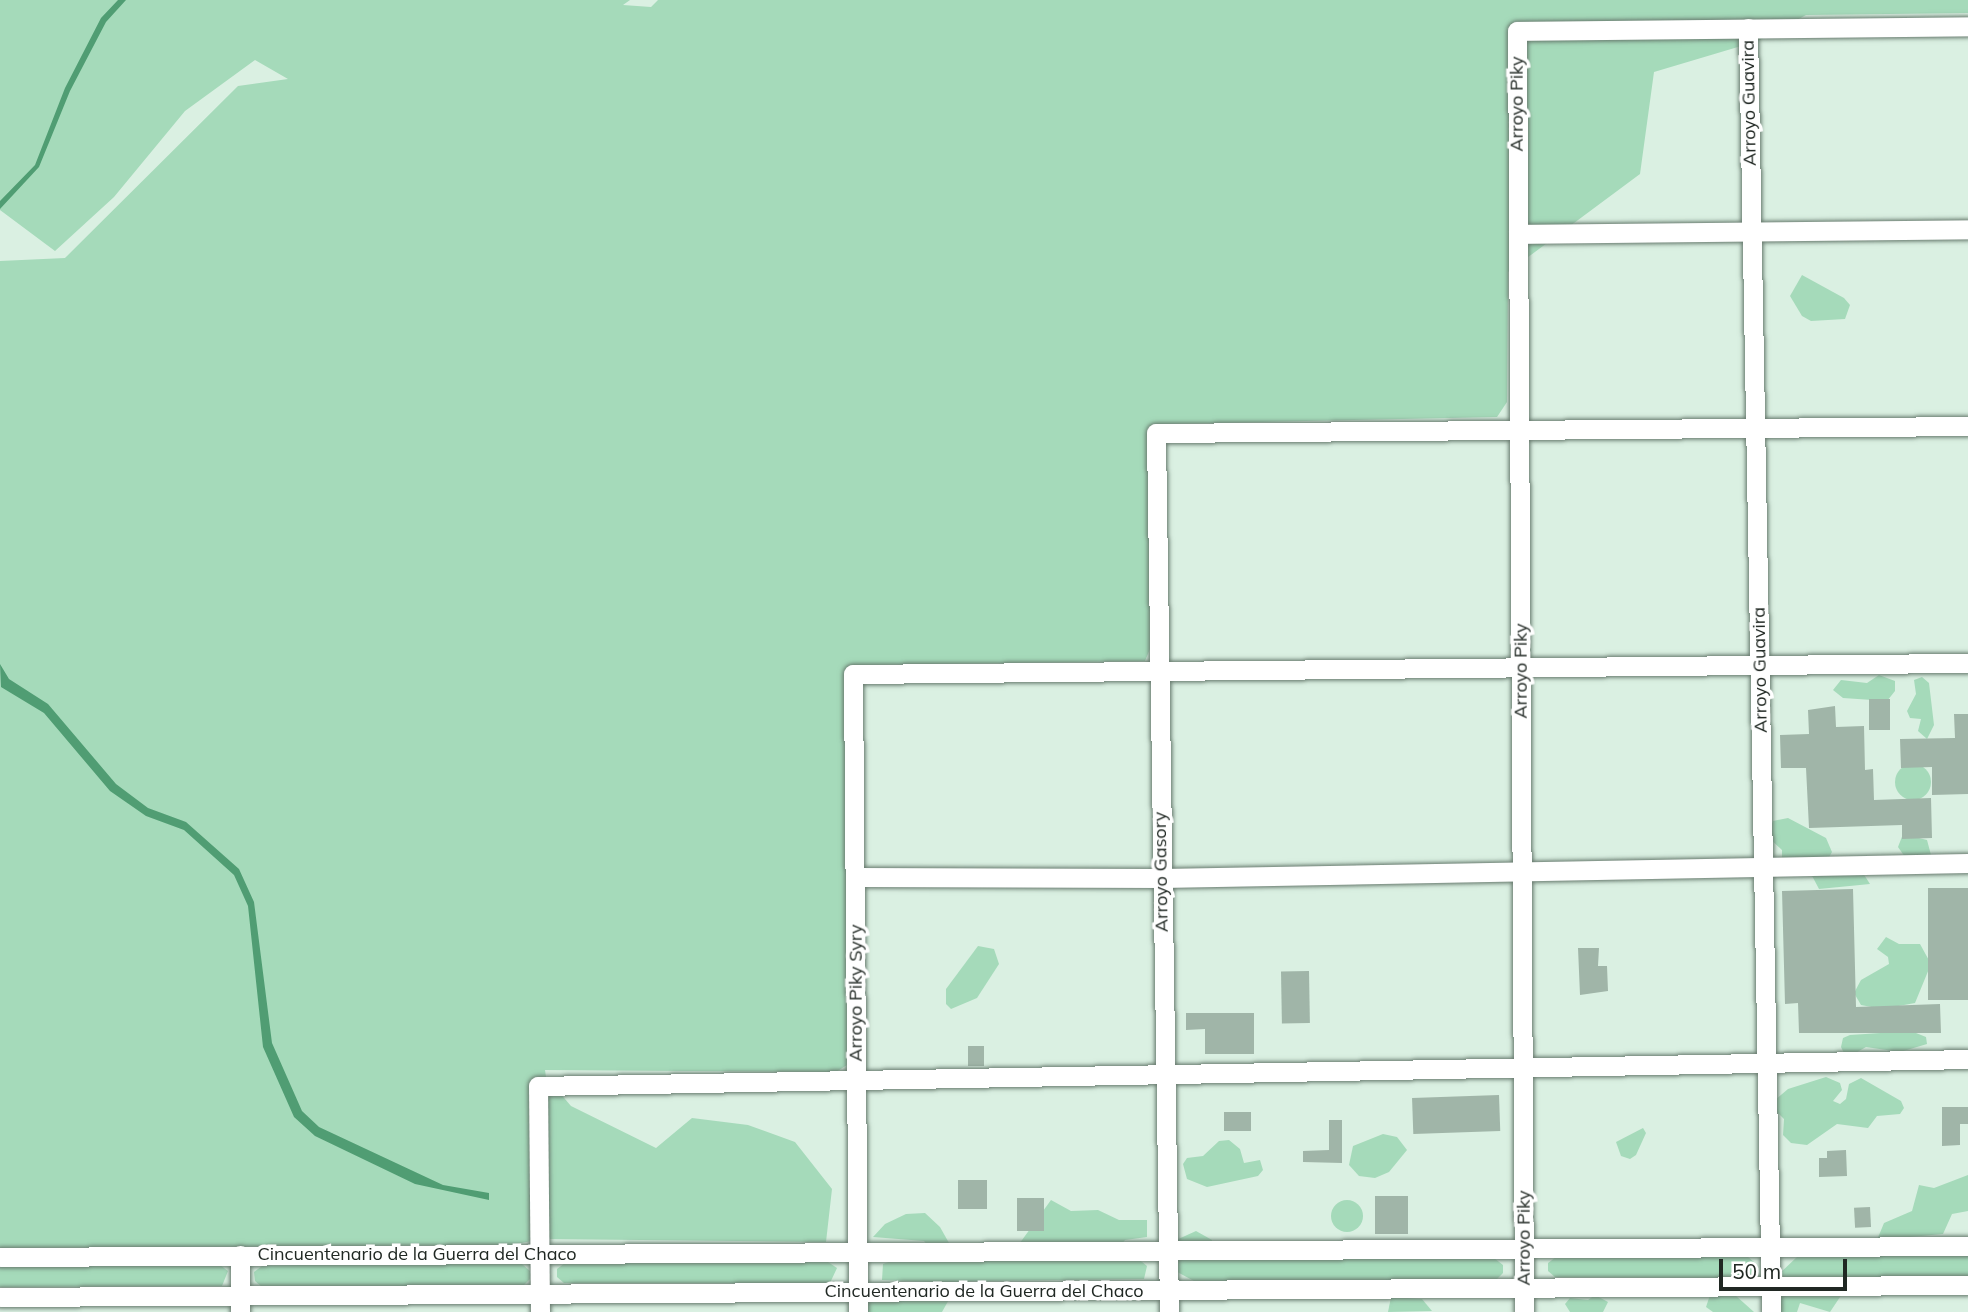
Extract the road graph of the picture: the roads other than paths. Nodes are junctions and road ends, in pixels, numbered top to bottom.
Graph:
1 (1968, 26) edge
2 (1748, 28) junction
3 (1968, 229) edge
4 (1752, 231) junction
5 (1518, 234) junction
6 (1968, 426) edge
7 (1755, 428) junction
8 (1519, 430) junction
9 (1968, 663) edge
10 (1760, 665) junction
11 (1521, 668) junction
12 (1157, 671) junction
13 (1968, 863) edge
14 (1763, 867) junction
15 (1522, 871) junction
16 (855, 877) junction
17 (1161, 878) junction
18 (1968, 1059) edge
19 (1767, 1063) junction
20 (1523, 1067) junction
21 (1165, 1074) junction
22 (856, 1080) junction
23 (1968, 1246) edge
24 (1770, 1247) junction
25 (1524, 1249) junction
26 (858, 1251) junction
27 (1168, 1251) junction
28 (539, 1253) junction
29 (240, 1255) junction
30 (0, 1256) edge
31 (1968, 1285) edge
32 (1771, 1286) junction
33 (1524, 1288) junction
34 (1169, 1290) junction
35 (858, 1292) junction
36 (0, 1297) edge
37 (540, 1303) edge
38 (240, 1304) edge
39 (858, 1312) edge
40 (1169, 1312) edge
41 (1524, 1312) edge
42 (1771, 1312) edge

1 - 2 street
2 - 4 street, Arroyo Guavira
2 - 5 street, Arroyo Piky
3 - 4 street
4 - 5 street
4 - 7 street, Arroyo Guavira
5 - 8 street, Arroyo Piky
6 - 7 street
7 - 8 street
7 - 10 street, Arroyo Guavira
8 - 11 street, Arroyo Piky
8 - 12 street, Arroyo Gasory
9 - 10 street
10 - 11 street
10 - 14 street, Arroyo Guavira
11 - 12 street
11 - 15 street, Arroyo Piky
12 - 16 street, Arroyo Piky Syry
12 - 17 street, Arroyo Gasory
13 - 14 street
14 - 15 street
14 - 19 street, Arroyo Guavira
15 - 17 street
15 - 20 street, Arroyo Piky
16 - 17 street
16 - 22 street, Arroyo Piky Syry
17 - 21 street, Arroyo Gasory
18 - 19 street
19 - 20 street
19 - 24 street, Arroyo Guavira
20 - 21 street
20 - 25 street, Arroyo Piky
21 - 22 street
21 - 27 street, Arroyo Gasory
22 - 26 street, Arroyo Piky Syry
22 - 28 street
23 - 24 street, Cincuentenario de la Guerra del Chaco
24 - 25 street, Cincuentenario de la Guerra del Chaco
24 - 32 street, Arroyo Guavira
25 - 27 street, Cincuentenario de la Guerra del Chaco
25 - 33 street, Arroyo Piky
26 - 27 street, Cincuentenario de la Guerra del Chaco
26 - 28 street, Cincuentenario de la Guerra del Chaco
26 - 35 street, Arroyo Piky Syry
27 - 34 street, Arroyo Gasory
28 - 29 street, Cincuentenario de la Guerra del Chaco
28 - 37 street
29 - 30 street, Cincuentenario de la Guerra del Chaco
29 - 38 street
31 - 32 street, Cincuentenario de la Guerra del Chaco
32 - 33 street, Cincuentenario de la Guerra del Chaco
32 - 42 street, Arroyo Guavira
33 - 34 street, Cincuentenario de la Guerra del Chaco
33 - 41 street, Arroyo Piky
34 - 35 street, Cincuentenario de la Guerra del Chaco
34 - 40 street, Arroyo Gasory
35 - 37 street, Cincuentenario de la Guerra del Chaco
35 - 39 street, Arroyo Piky Syry
36 - 38 street, Cincuentenario de la Guerra del Chaco
37 - 38 street, Cincuentenario de la Guerra del Chaco

